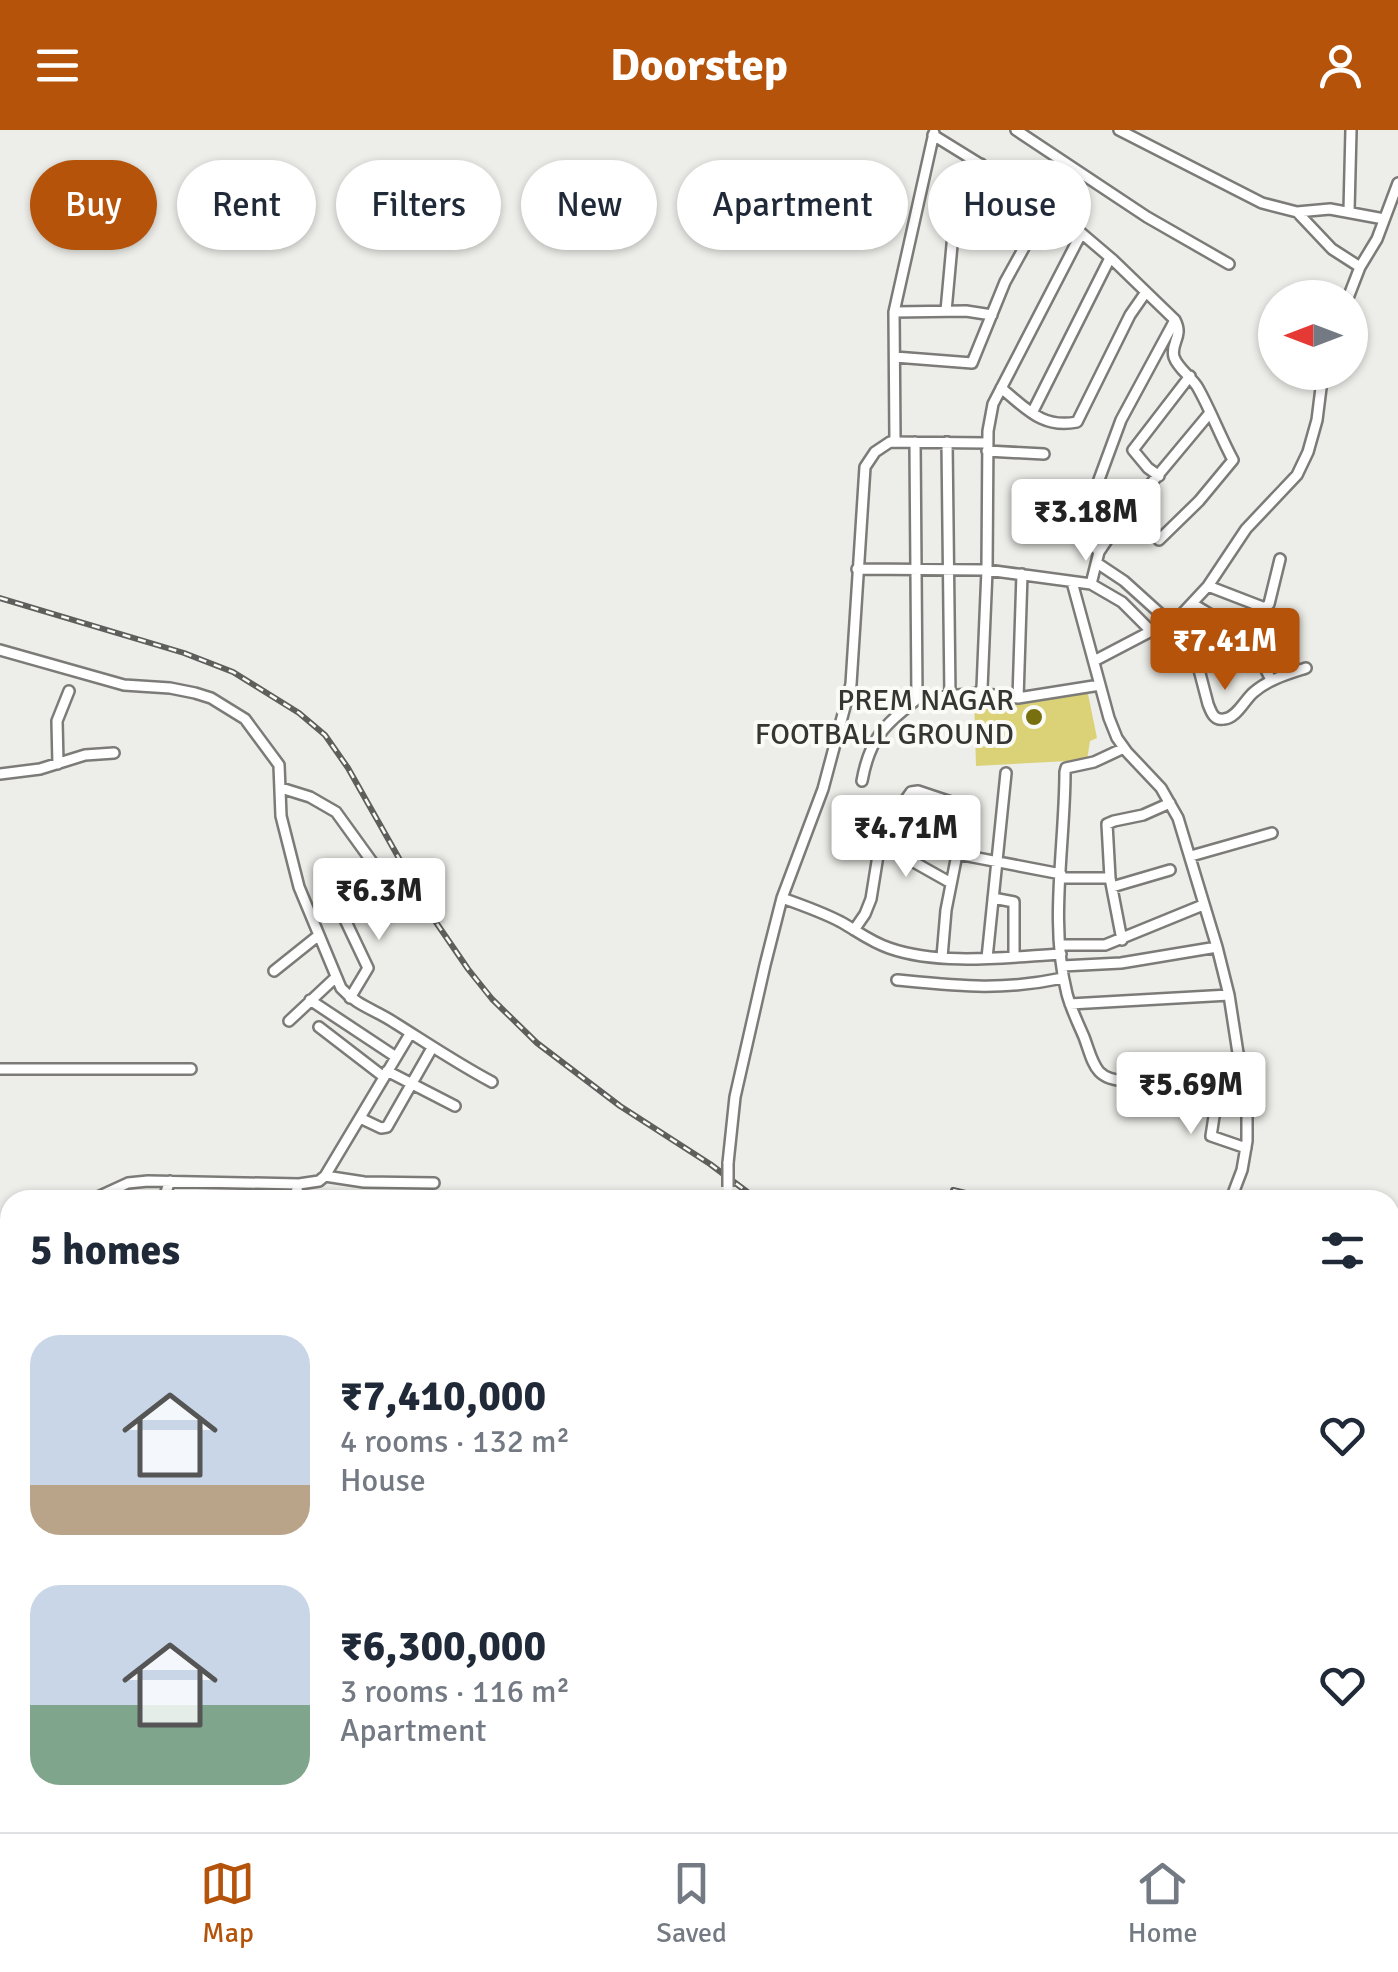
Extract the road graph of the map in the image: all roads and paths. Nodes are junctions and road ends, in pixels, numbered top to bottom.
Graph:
1 (1016, 130) edge
2 (1118, 130) edge
3 (1351, 130) edge
4 (934, 133) edge
5 (975, 160) edge
6 (1398, 183) edge
7 (1349, 211) junction
8 (1296, 212) junction
9 (1384, 219) junction
10 (1091, 242) edge
11 (952, 250) edge
12 (1023, 250) edge
13 (1073, 250) edge
14 (1110, 258) junction
15 (1228, 264) dead end
16 (1360, 267) junction
17 (1355, 280) edge
18 (1146, 292) junction
19 (946, 311) junction
20 (894, 312) junction
21 (992, 315) junction
22 (1175, 320) junction
23 (895, 357) junction
24 (1190, 376) junction
25 (1001, 388) junction
26 (1320, 390) edge
27 (1032, 413) junction
28 (1209, 414) junction
29 (894, 442) junction
30 (915, 442) junction
31 (947, 442) junction
32 (987, 447) junction
33 (1044, 454) dead end
34 (1158, 476) junction
35 (1158, 540) dead end
36 (1098, 558) junction
37 (1280, 559) dead end
38 (857, 569) junction
39 (916, 569) junction
40 (987, 570) junction
41 (948, 572) junction
42 (1022, 574) junction
43 (1072, 582) junction
44 (1091, 584) junction
45 (1208, 586) junction
46 (1193, 604) junction
47 (1180, 616) junction
48 (1166, 624) junction
49 (1152, 632) junction
50 (0, 650) edge
51 (1094, 661) junction
52 (1306, 668) dead end
53 (1271, 680) junction
54 (1100, 686) junction
55 (69, 691) dead end
56 (978, 692) junction
57 (848, 697) junction
58 (950, 697) junction
59 (1018, 698) junction
60 (917, 699) junction
61 (1124, 748) junction
62 (114, 753) dead end
63 (58, 764) junction
64 (1006, 772) dead end
65 (0, 774) edge
66 (862, 781) dead end
67 (281, 788) junction
68 (1170, 803) junction
69 (1272, 833) dead end
70 (880, 843) junction
71 (957, 854) junction
72 (1191, 856) junction
73 (997, 862) junction
74 (1170, 870) dead end
75 (1061, 876) junction
76 (383, 877) dead end
77 (1111, 882) junction
78 (951, 883) junction
79 (329, 886) dead end
80 (782, 898) junction
81 (994, 898) junction
82 (1203, 905) junction
83 (854, 930) junction
84 (319, 934) junction
85 (1122, 940) junction
86 (1217, 947) junction
87 (1060, 950) junction
88 (942, 957) junction
89 (1014, 957) junction
90 (988, 958) junction
91 (274, 971) dead end
92 (1063, 972) junction
93 (335, 978) junction
94 (896, 980) dead end
95 (1229, 995) junction
96 (350, 998) junction
97 (310, 1000) junction
98 (1070, 1004) junction
99 (289, 1020) dead end
100 (319, 1027) dead end
101 (410, 1034) junction
102 (432, 1048) junction
103 (396, 1057) junction
104 (0, 1068) edge
105 (191, 1070) dead end
106 (1242, 1073) junction
107 (386, 1074) junction
108 (1212, 1075) junction
109 (492, 1082) dead end
110 (413, 1084) junction
111 (454, 1106) dead end
112 (360, 1118) junction
113 (1246, 1148) junction
114 (325, 1176) junction
115 (170, 1181) junction
116 (434, 1183) dead end
117 (299, 1184) junction
118 (114, 1190) edge
119 (167, 1190) edge
120 (297, 1190) edge
121 (728, 1190) edge
122 (1234, 1190) edge

1 - 15 street
2 - 8 street
3 - 7 street
4 - 5 street
4 - 20 street
6 - 9 street
7 - 8 street
7 - 9 street
8 - 16 street
9 - 16 street
10 - 14 street
11 - 19 street
12 - 21 street
13 - 25 street
14 - 18 street
14 - 27 street
16 - 17 street
18 - 22 street
18 - 27 street
19 - 20 street
19 - 21 street
20 - 23 street
21 - 23 street
22 - 24 street
22 - 36 street
23 - 29 street
24 - 28 street
24 - 34 street
25 - 27 street
25 - 32 street
26 - 45 street
28 - 34 street
28 - 35 street
29 - 30 street
29 - 38 street
30 - 31 street
30 - 39 street
31 - 32 street
31 - 41 street
32 - 33 street
32 - 40 street
34 - 36 street
36 - 44 street
36 - 48 street
37 - 45 street
38 - 39 street
38 - 57 street
39 - 41 street
39 - 60 street
40 - 41 street
40 - 42 street
40 - 56 street
41 - 58 street
42 - 43 street
42 - 59 street
43 - 44 street
43 - 51 street
44 - 49 street
45 - 46 street
46 - 47 street
46 - 53 street
47 - 48 street
47 - 53 street
48 - 49 street
49 - 51 street
50 - 67 street
51 - 54 street
52 - 53 street
54 - 59 street
54 - 61 street
55 - 63 street
56 - 58 street
56 - 59 street
57 - 60 street
57 - 80 street
58 - 60 street
60 - 66 street
61 - 68 street
61 - 75 street
62 - 63 street
63 - 65 street
64 - 73 street
67 - 76 street
67 - 84 street
68 - 72 street
68 - 77 street
69 - 72 street
70 - 71 street
70 - 78 street
70 - 83 street
71 - 73 street
71 - 78 street
72 - 82 street
73 - 75 street
73 - 81 street
74 - 77 street
75 - 77 street
75 - 87 street
77 - 85 street
78 - 88 street
79 - 96 street
80 - 83 street
80 - 121 street, bridge
81 - 89 street
81 - 90 street
82 - 85 street
82 - 86 street
83 - 88 street
84 - 91 street
84 - 93 street
85 - 87 street
86 - 92 street
86 - 95 street
87 - 89 street
87 - 92 street
88 - 90 street
89 - 90 street
92 - 94 street
92 - 98 street
93 - 96 street
93 - 97 street
95 - 98 street
95 - 106 street
96 - 101 street
97 - 99 street
97 - 103 street
98 - 108 street
100 - 107 street
101 - 102 street
101 - 103 street
102 - 109 street
102 - 110 street
103 - 107 street
104 - 105 street
106 - 108 street
106 - 113 street
107 - 110 street
107 - 112 street
108 - 113 street
110 - 111 street
110 - 112 street
112 - 114 street
113 - 122 street
114 - 116 street
114 - 117 street
115 - 117 street
115 - 118 street
115 - 119 street
117 - 120 street

